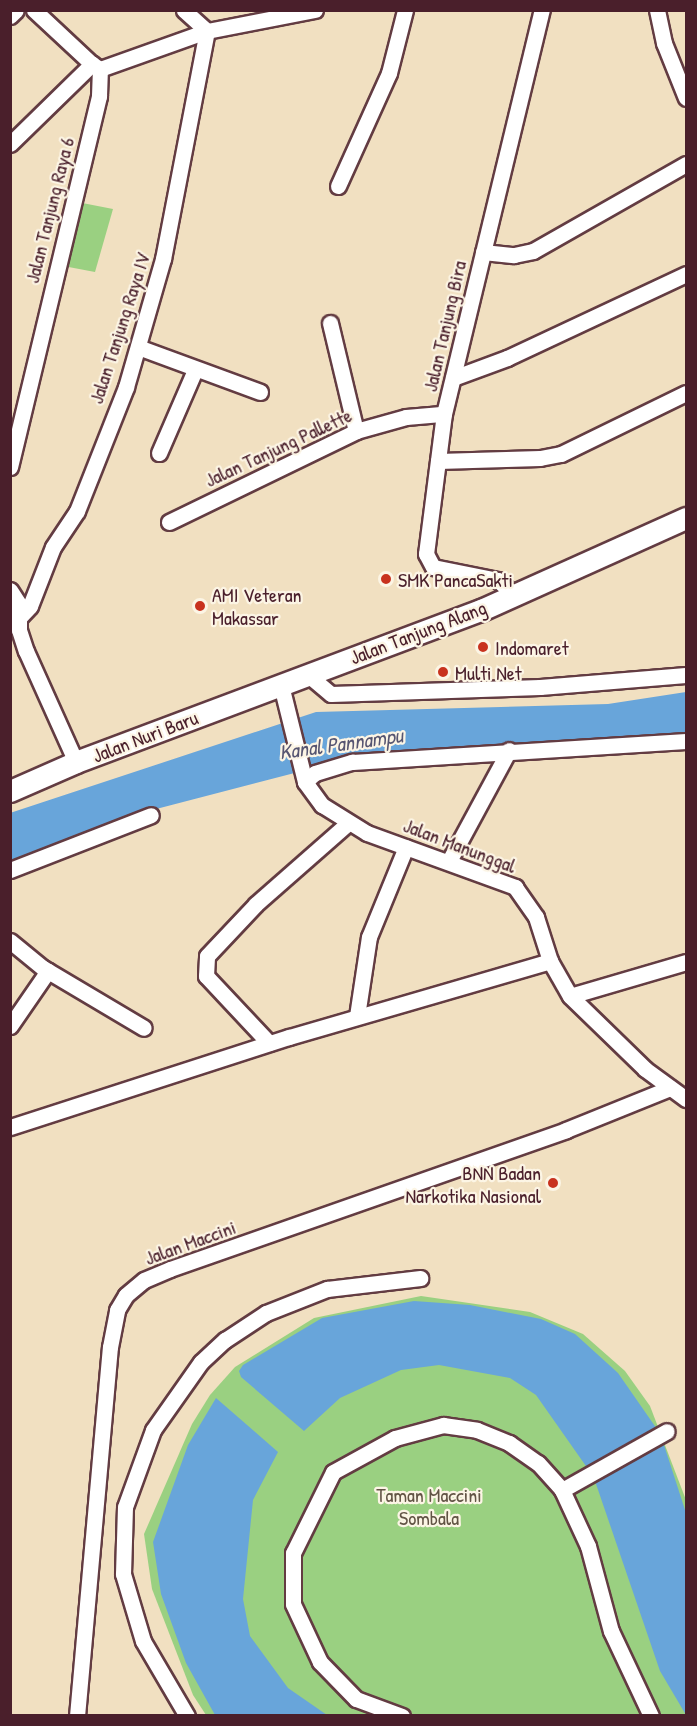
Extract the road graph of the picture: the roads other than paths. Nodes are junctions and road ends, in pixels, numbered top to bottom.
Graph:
1 (16, 10) edge
2 (34, 10) edge
3 (184, 10) edge
4 (405, 10) edge
5 (543, 10) edge
6 (657, 10) edge
7 (308, 12) edge
8 (10, 16) edge
9 (207, 32) junction
10 (96, 66) junction
11 (687, 98) edge
12 (10, 144) edge
13 (687, 164) edge
14 (338, 186) dead end
15 (483, 252) junction
16 (687, 274) edge
17 (330, 323) dead end
18 (138, 347) junction
19 (195, 370) junction
20 (453, 378) junction
21 (260, 392) dead end
22 (687, 393) edge
23 (444, 414) junction
24 (356, 431) junction
25 (159, 453) dead end
26 (12, 457) edge
27 (438, 461) junction
28 (687, 518) edge
29 (169, 522) dead end
30 (10, 590) edge
31 (514, 595) junction
32 (19, 618) junction
33 (307, 674) junction
34 (687, 675) edge
35 (281, 685) junction
36 (687, 741) edge
37 (509, 750) junction
38 (76, 762) junction
39 (304, 778) junction
40 (10, 791) edge
41 (151, 815) dead end
42 (347, 824) junction
43 (406, 847) junction
44 (449, 861) junction
45 (10, 870) edge
46 (10, 941) edge
47 (550, 961) junction
48 (687, 962) edge
49 (48, 971) junction
50 (570, 996) junction
51 (357, 1016) junction
52 (10, 1026) edge
53 (144, 1028) dead end
54 (269, 1043) junction
55 (670, 1088) junction
56 (687, 1099) edge
57 (10, 1128) edge
58 (420, 1278) dead end
59 (664, 1434) dead end
60 (562, 1490) junction
61 (363, 1709) edge
62 (76, 1716) edge
63 (188, 1716) edge
64 (402, 1716) edge
65 (651, 1716) edge

1 - 8 street
2 - 10 street
3 - 9 street
4 - 14 street
5 - 15 street, Jalan Tanjung Bira
6 - 11 street
7 - 9 street
9 - 10 street
9 - 18 street, Jalan Tanjung Raya IV
10 - 12 street
10 - 26 street, Jalan Tanjung Raya 6
13 - 15 street
15 - 20 street, Jalan Tanjung Bira
16 - 20 street
17 - 24 street
18 - 19 street
18 - 32 street, Jalan Tanjung Raya IV
19 - 21 street
19 - 25 street
20 - 23 street, Jalan Tanjung Bira
22 - 27 street
23 - 24 street, Jalan Tanjung Pallette
23 - 27 street, Jalan Tanjung Bira
24 - 29 street, Jalan Tanjung Pallette
27 - 31 street, Jalan Tanjung Bira
28 - 31 street, Jalan Tanjung Alang
30 - 32 street
31 - 33 street, Jalan Tanjung Alang
32 - 38 street
33 - 34 street
33 - 35 street, Jalan Tanjung Alang
35 - 38 street, Jalan Nuri Baru
35 - 39 street, Jalan Manunggal
36 - 37 street
37 - 39 street
37 - 44 street
38 - 40 street, Jalan Nuri Baru
39 - 42 street, Jalan Manunggal
41 - 45 street
42 - 43 street, Jalan Manunggal
42 - 54 street
43 - 44 street, Jalan Manunggal
43 - 51 street
44 - 47 street, Jalan Manunggal
46 - 49 street
47 - 50 street, Jalan Manunggal
47 - 51 street
48 - 50 street
49 - 52 street
49 - 53 street
50 - 55 street, Jalan Manunggal
51 - 54 street
54 - 57 street
55 - 56 street, Jalan Manunggal
55 - 62 street, Jalan Maccini
58 - 63 street
59 - 60 street
60 - 61 street
60 - 65 street
61 - 64 street

